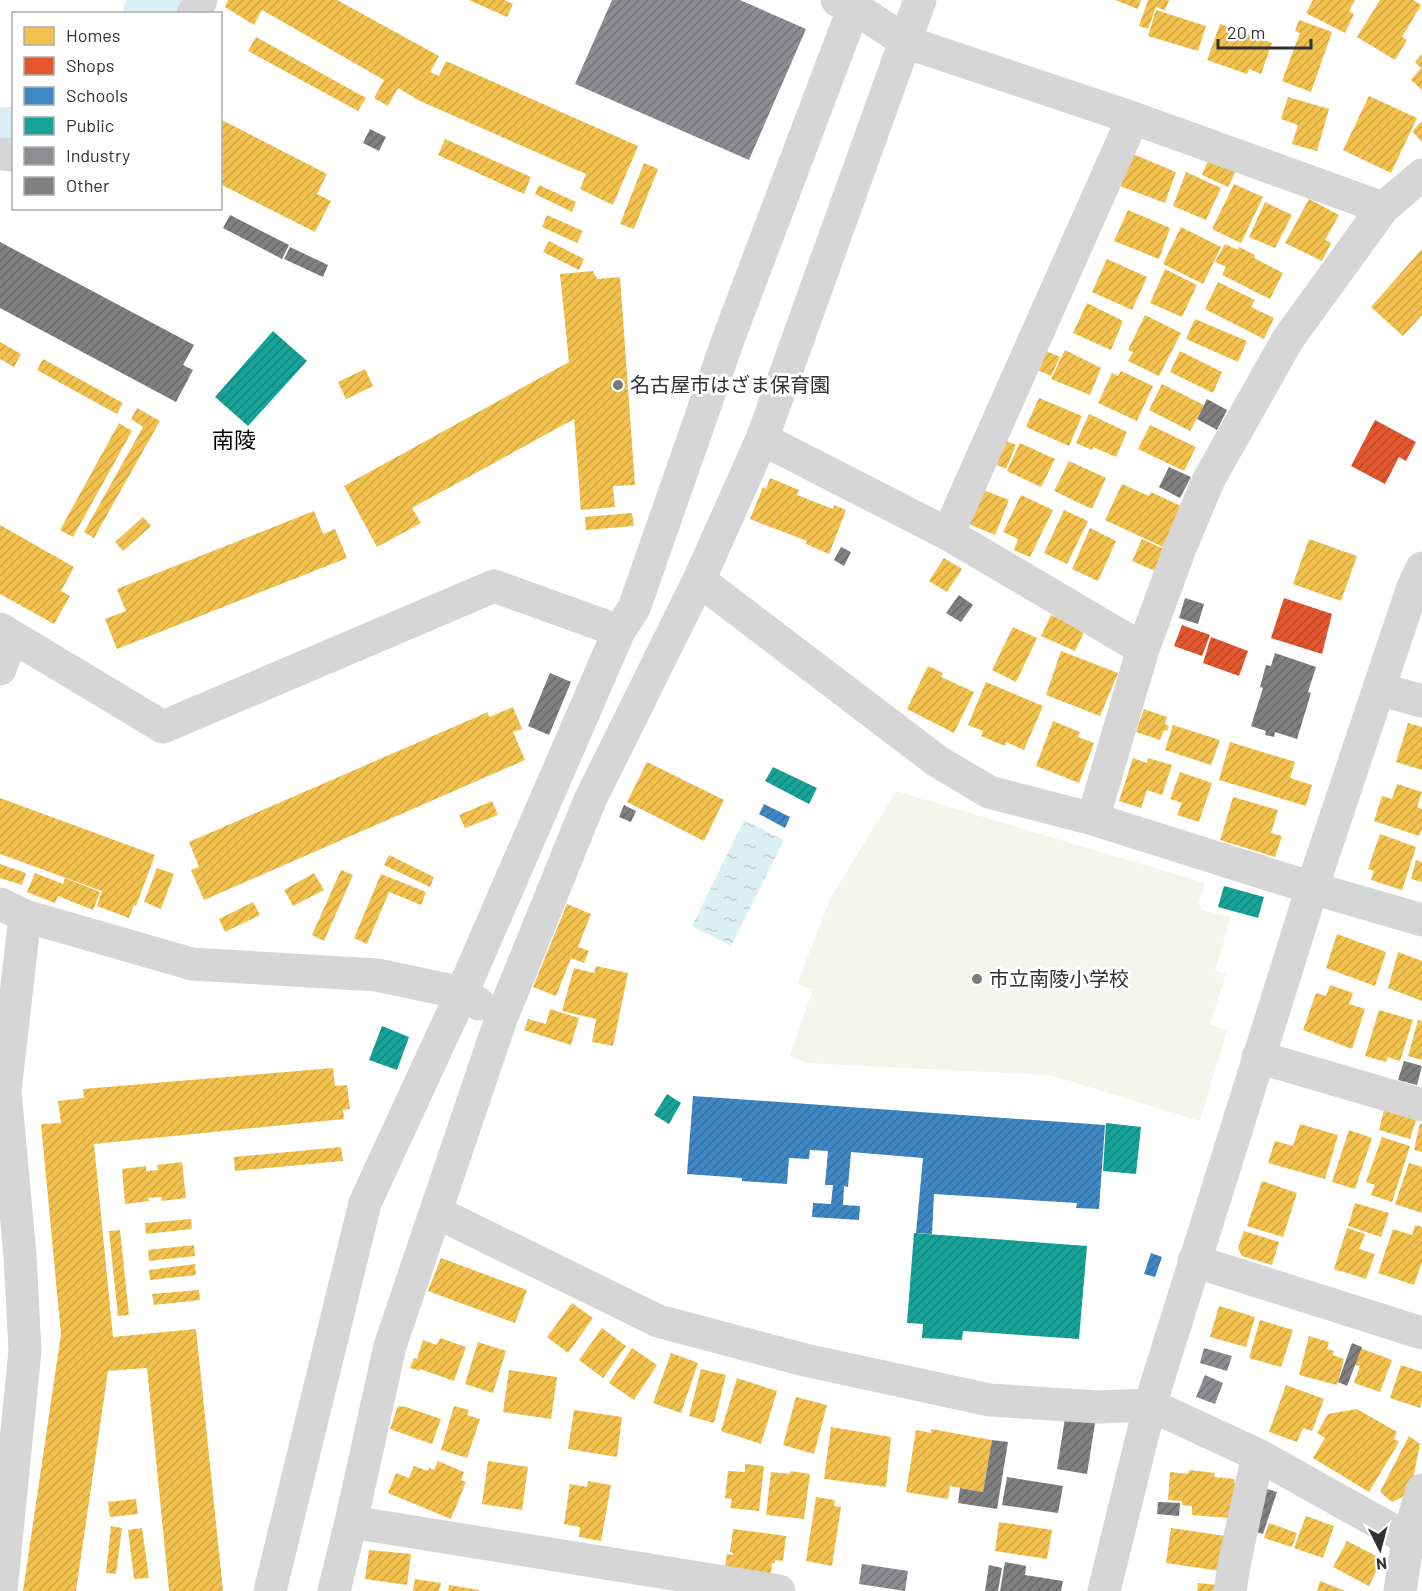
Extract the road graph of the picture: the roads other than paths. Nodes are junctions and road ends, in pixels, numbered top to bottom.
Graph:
1 (920, 0) edge
2 (846, 4) edge
3 (906, 42) junction
4 (1133, 118) junction
5 (1422, 175) edge
6 (1383, 208) junction
7 (762, 439) junction
8 (948, 534) junction
9 (1422, 568) edge
10 (699, 580) junction
11 (619, 631) junction
12 (6, 633) edge
13 (1143, 649) junction
14 (0, 669) edge
15 (1379, 689) junction
16 (1422, 701) edge
17 (1093, 819) junction
18 (1312, 888) junction
19 (13, 910) edge
20 (1422, 920) edge
21 (462, 993) junction
22 (501, 1019) junction
23 (1258, 1057) junction
24 (1422, 1105) edge
25 (436, 1212) junction
26 (10, 1254) edge
27 (1194, 1261) junction
28 (1422, 1333) edge
29 (1150, 1405) junction
30 (1258, 1455) junction
31 (1422, 1490) edge
32 (351, 1522) junction
33 (1415, 1541) edge
34 (1, 1591) edge
35 (270, 1591) edge
36 (333, 1591) edge
37 (779, 1591) edge
38 (1104, 1591) edge
39 (1230, 1591) edge
40 (1400, 1591) edge

1 - 3 street
2 - 3 street
2 - 11 street
3 - 4 street
3 - 7 street
4 - 6 street
4 - 8 street
5 - 6 street
6 - 13 street
7 - 8 street
7 - 10 street
8 - 13 street
9 - 15 street
10 - 17 street
10 - 22 street
11 - 12 street
11 - 21 street
12 - 14 street
13 - 17 street
15 - 16 street
15 - 18 street
17 - 18 street
18 - 20 street
18 - 23 street
19 - 21 street
19 - 26 street
21 - 22 street
21 - 35 street
22 - 25 street
23 - 24 street
23 - 27 street
25 - 29 street
25 - 32 street
26 - 34 street
27 - 28 street
27 - 29 street
29 - 30 street
29 - 38 street
30 - 33 street
30 - 39 street
31 - 33 street
32 - 36 street
32 - 37 street
33 - 40 street

